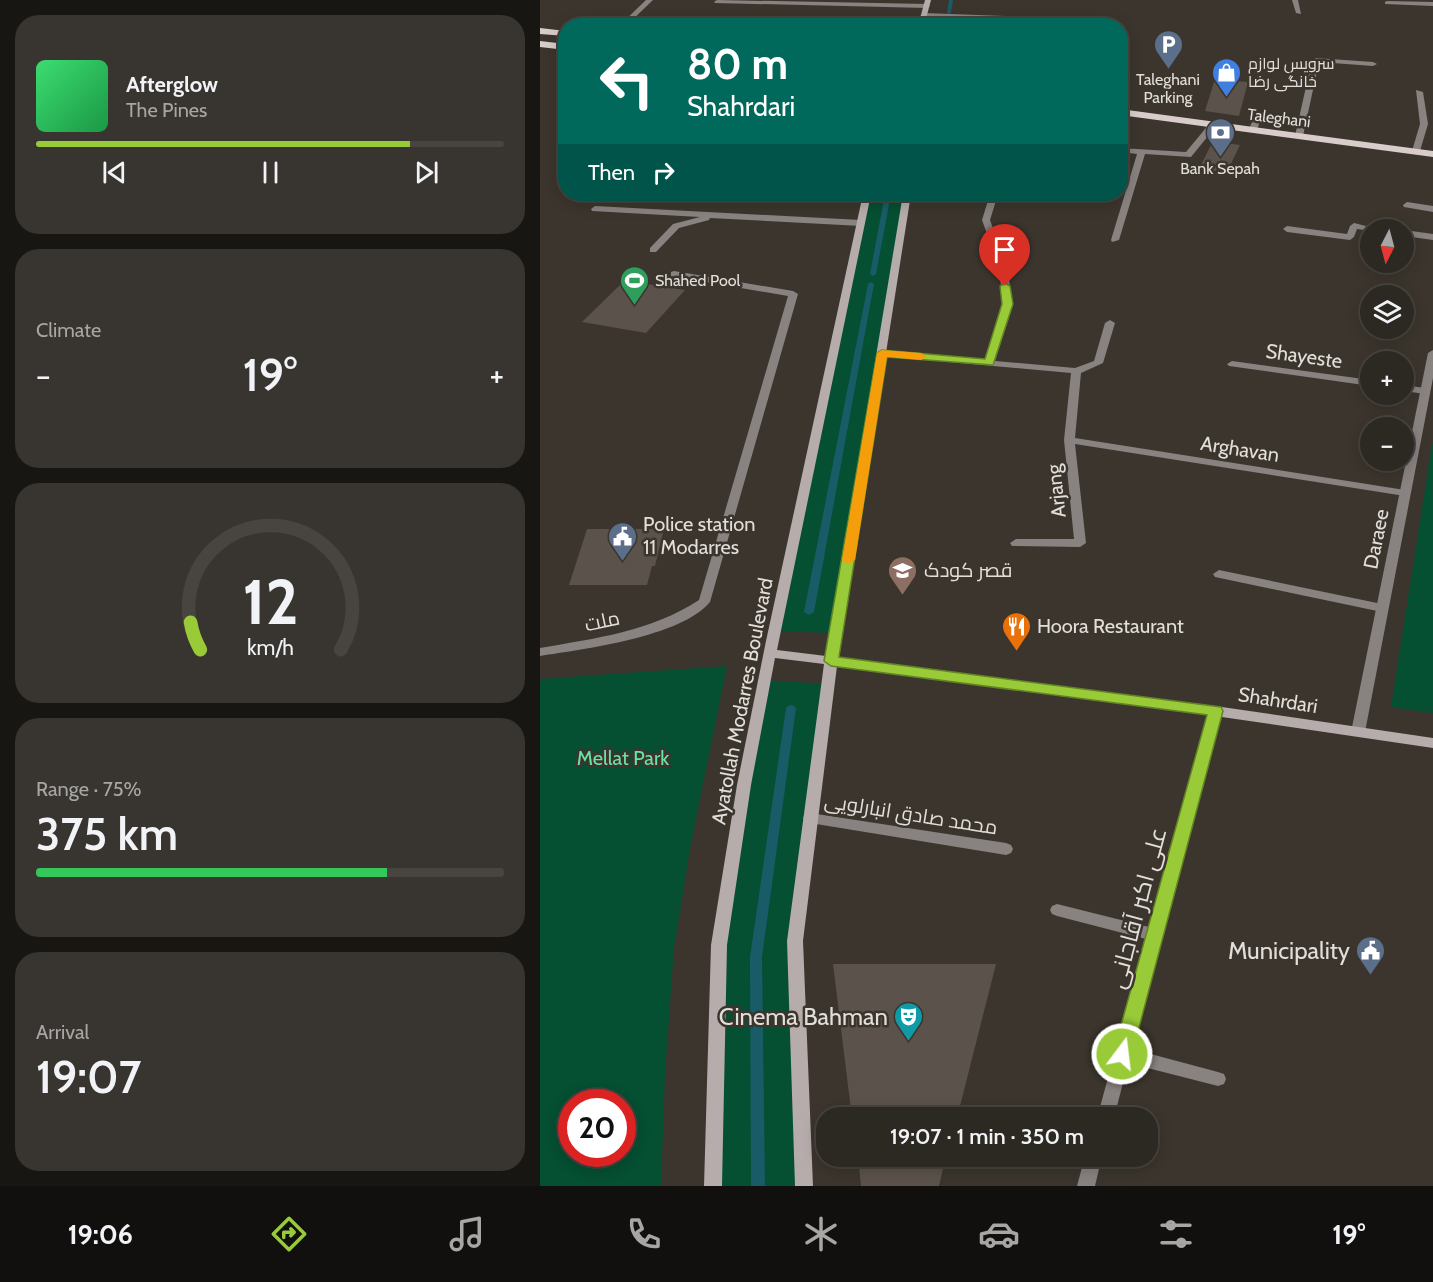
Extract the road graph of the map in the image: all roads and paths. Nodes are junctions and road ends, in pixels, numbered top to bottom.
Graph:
1 (650, 0) edge
2 (1295, 0) edge
3 (717, 2) dead end
4 (927, 3) edge
5 (1387, 3) dead end
6 (1433, 4) edge
7 (1299, 13) dead end
8 (631, 18) edge
9 (922, 18) edge
10 (540, 31) edge
11 (558, 33) edge
12 (540, 44) edge
13 (558, 46) edge
14 (1373, 63) dead end
15 (1419, 92) dead end
16 (1128, 113) edge
17 (1257, 118) dead end
18 (1214, 125) junction
19 (1424, 126) junction
20 (1433, 127) edge
21 (1253, 130) junction
22 (1299, 136) junction
23 (1128, 150) edge
24 (1142, 151) junction
25 (1416, 152) junction
26 (1433, 154) edge
27 (1128, 197) edge
28 (866, 201) edge
29 (906, 201) edge
30 (992, 201) edge
31 (1127, 201) edge
32 (1407, 205) dead end
33 (595, 209) dead end
34 (1433, 209) edge
35 (719, 215) junction
36 (861, 223) junction
37 (1360, 227) edge
38 (1287, 229) dead end
39 (1414, 234) edge
40 (1433, 237) edge
41 (1115, 240) dead end
42 (653, 250) dead end
43 (674, 274) dead end
44 (1110, 323) dead end
45 (882, 353) junction
46 (1433, 353) edge
47 (989, 363) junction
48 (1232, 364) dead end
49 (1076, 371) junction
50 (1360, 381) edge
51 (1414, 389) edge
52 (1425, 391) junction
53 (1069, 440) junction
54 (1405, 493) junction
55 (1016, 543) dead end
56 (1219, 574) dead end
57 (1382, 608) junction
58 (540, 652) edge
59 (770, 653) junction
60 (831, 661) junction
61 (1215, 711) junction
62 (1358, 732) junction
63 (1433, 743) edge
64 (810, 818) junction
65 (1006, 849) dead end
66 (1057, 910) dead end
67 (1155, 935) junction
68 (1122, 1054) junction
69 (1218, 1079) dead end
70 (1108, 1107) edge
71 (1091, 1167) edge
72 (713, 1186) edge
73 (804, 1186) edge
74 (1086, 1186) edge

1 - 8 street
2 - 7 street
3 - 4 street
4 - 9 main road
5 - 6 street
10 - 11 main road
12 - 13 main road
14 - 22 street
15 - 19 street
16 - 18 main road, Taleghani
17 - 21 street
18 - 21 main road, Taleghani
18 - 24 street
19 - 20 street
19 - 25 street
21 - 22 main road, Taleghani
22 - 25 main road, Taleghani
23 - 24 street
24 - 27 street
25 - 26 main road, Taleghani
28 - 36 main road, Ayatollah Modarres Boulevard
29 - 45 main road
30 - 47 street
31 - 41 street
32 - 34 street
33 - 35 street
35 - 36 street
35 - 42 street
36 - 59 main road, Ayatollah Modarres Boulevard
37 - 38 street
39 - 40 street
43 - 58 street, ملت
44 - 49 street
45 - 47 street
45 - 60 main road
46 - 52 street, Daraee
47 - 49 street
48 - 50 street, Shayeste
49 - 53 street, Arjang
51 - 52 street
52 - 54 street, Daraee
53 - 54 street, Arghavan
53 - 55 street, Arjang
54 - 57 street, Daraee
56 - 57 street
57 - 62 street, Daraee
59 - 60 main road, Shahrdari
59 - 72 main road, Ayatollah Modarres Boulevard
60 - 61 main road, Shahrdari
60 - 64 main road
61 - 62 main road, Shahrdari
61 - 67 street, علی اکبر آقاجانی
62 - 63 main road, Shahrdari
64 - 65 street, محمد صادق انبارلویی
64 - 73 main road
66 - 67 street
67 - 68 street, علی اکبر آقاجانی
68 - 69 street
68 - 70 street, علی اکبر آقاجانی
71 - 74 street

